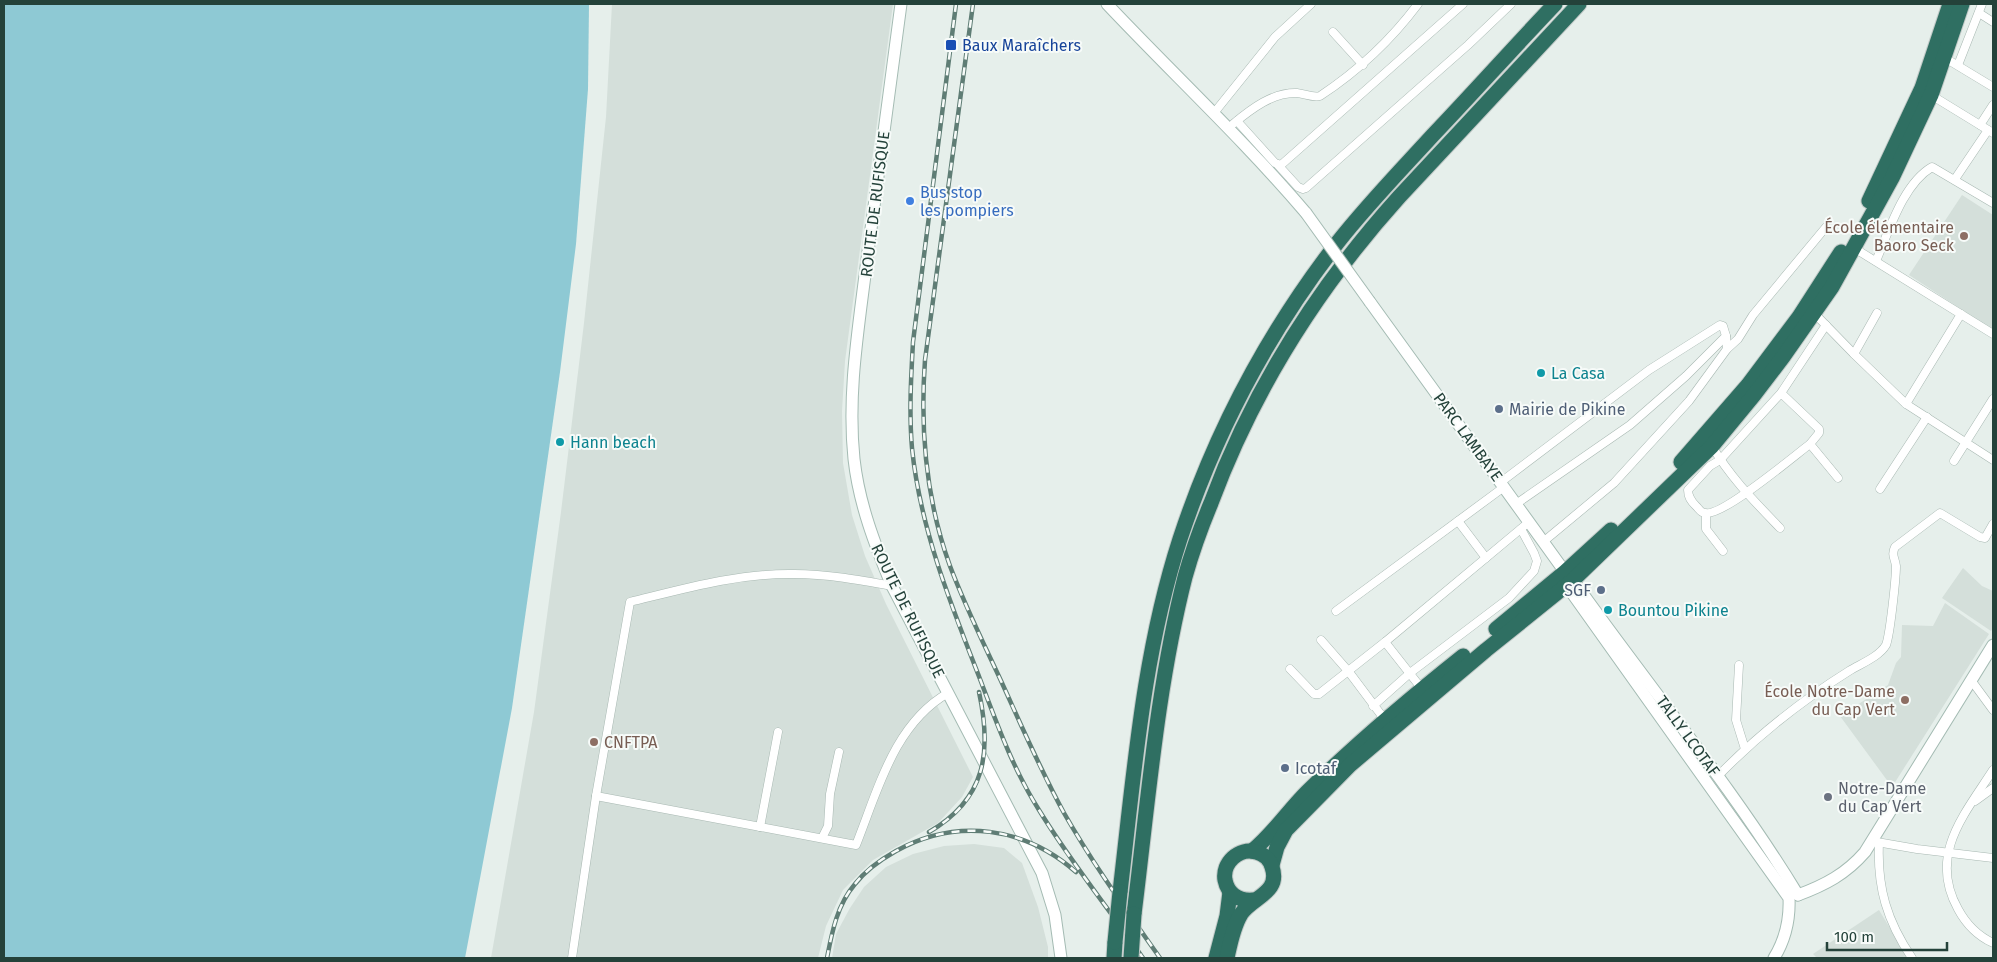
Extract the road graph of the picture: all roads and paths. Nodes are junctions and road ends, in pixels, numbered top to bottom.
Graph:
1 (901, 4) edge
2 (1107, 4) edge
3 (1311, 4) edge
4 (1418, 4) edge
5 (1463, 4) edge
6 (1511, 4) edge
7 (1555, 4) edge
8 (1579, 4) edge
9 (1950, 4) edge
10 (1962, 4) edge
11 (1982, 4) edge
12 (1979, 13) junction
13 (1993, 22) edge
14 (1333, 32) dead end
15 (1951, 61) junction
16 (1362, 65) junction
17 (1993, 87) edge
18 (1931, 95) junction
19 (1993, 105) edge
20 (1214, 113) junction
21 (1232, 124) junction
22 (1980, 125) junction
23 (1991, 131) edge
24 (1278, 164) junction
25 (1955, 179) junction
26 (1993, 203) edge
27 (1826, 227) dead end
28 (1854, 248) junction
29 (1876, 261) junction
30 (1814, 313) junction
31 (1877, 313) dead end
32 (1961, 314) junction
33 (1826, 325) junction
34 (1993, 334) edge
35 (1726, 336) junction
36 (1727, 349) junction
37 (1854, 354) junction
38 (1781, 393) junction
39 (1993, 399) edge
40 (1906, 404) junction
41 (1927, 417) junction
42 (1966, 441) junction
43 (1810, 444) junction
44 (1712, 446) junction
45 (1720, 460) junction
46 (1993, 460) edge
47 (1954, 461) dead end
48 (1838, 478) dead end
49 (1502, 485) junction
50 (1880, 489) dead end
51 (1746, 493) junction
52 (1516, 504) junction
53 (1706, 514) junction
54 (1458, 521) junction
55 (1993, 524) edge
56 (1525, 525) junction
57 (1780, 528) dead end
58 (1543, 542) junction
59 (1723, 551) dead end
60 (1486, 558) junction
61 (1568, 579) junction
62 (892, 586) junction
63 (1336, 610) dead end
64 (1321, 640) dead end
65 (1385, 642) junction
66 (1993, 645) edge
67 (1739, 665) dead end
68 (1290, 669) dead end
69 (1349, 672) junction
70 (1410, 673) junction
71 (1971, 680) junction
72 (1422, 689) junction
73 (948, 693) junction
74 (1374, 706) junction
75 (1993, 710) edge
76 (1385, 720) junction
77 (778, 732) dead end
78 (1745, 748) junction
79 (838, 752) dead end
80 (1993, 770) edge
81 (1718, 776) junction
82 (1993, 788) edge
83 (596, 796) junction
84 (1971, 804) junction
85 (760, 827) junction
86 (822, 838) junction
87 (1876, 842) junction
88 (1252, 851) junction
89 (1947, 852) junction
90 (1993, 858) edge
91 (1272, 865) junction
92 (1230, 892) junction
93 (1794, 897) junction
94 (1254, 900) junction
95 (1993, 943) edge
96 (572, 958) edge
97 (1060, 958) edge
98 (1114, 958) edge
99 (1131, 958) edge
100 (1216, 958) edge
101 (1227, 958) edge
102 (1774, 958) edge
103 (1780, 958) edge
104 (1912, 958) edge

1 - 62 street, ROUTE DE RUFISQUE
2 - 20 street, PARC LAMBAYE
3 - 20 street
4 - 16 street
5 - 24 street
6 - 24 street
7 - 98 highway, bridge
8 - 99 highway, bridge
9 - 61 highway
10 - 15 highway
11 - 12 street
12 - 13 street
12 - 15 street
14 - 16 street
15 - 17 street
15 - 18 highway
16 - 21 street
18 - 22 street
18 - 28 highway
19 - 22 street
20 - 21 street, PARC LAMBAYE
21 - 24 street
21 - 49 street, PARC LAMBAYE, bridge
22 - 23 street
23 - 25 street
25 - 26 street
25 - 29 street
27 - 36 street
28 - 29 street
28 - 30 highway
29 - 32 street
30 - 33 street
30 - 44 highway
31 - 37 street
32 - 34 street
32 - 40 street
33 - 37 street
33 - 38 street
35 - 36 street
35 - 49 street
35 - 52 street
36 - 58 street
37 - 40 street
38 - 43 street
38 - 45 street
39 - 42 street
40 - 41 street
41 - 42 street
41 - 50 street
42 - 46 street
42 - 47 street
43 - 48 street
43 - 51 street
44 - 45 street
44 - 61 highway
45 - 51 street
45 - 53 street
49 - 52 street, PARC LAMBAYE
49 - 54 street
51 - 53 street
51 - 57 street
52 - 56 street, PARC LAMBAYE
53 - 59 street
54 - 60 street
54 - 63 street
55 - 78 street
56 - 58 street, PARC LAMBAYE
56 - 60 street
56 - 70 street
58 - 61 street, PARC LAMBAYE
60 - 65 street
61 - 72 highway
61 - 81 street, TALLY LCOTAF
61 - 91 highway
61 - 93 street, TALLY LCOTAF
62 - 73 street, ROUTE DE RUFISQUE
62 - 83 street
64 - 69 street
65 - 69 street
65 - 70 street
66 - 71 street
67 - 78 street
68 - 69 street
69 - 74 street
70 - 72 street
70 - 74 street
71 - 75 street
71 - 87 street
72 - 76 highway
73 - 86 street
73 - 97 street, ROUTE DE RUFISQUE
74 - 76 street
76 - 88 highway
77 - 85 street
78 - 81 street
79 - 86 street
80 - 84 street
81 - 93 street, TALLY LCOTAF
82 - 84 street
83 - 85 street
83 - 96 street
84 - 89 street
85 - 86 street
87 - 89 street
87 - 93 street
87 - 104 street
88 - 91 highway
88 - 92 highway
89 - 90 street
89 - 95 street
91 - 94 highway
92 - 94 highway
92 - 100 highway
93 - 102 street
93 - 103 street
94 - 101 highway

